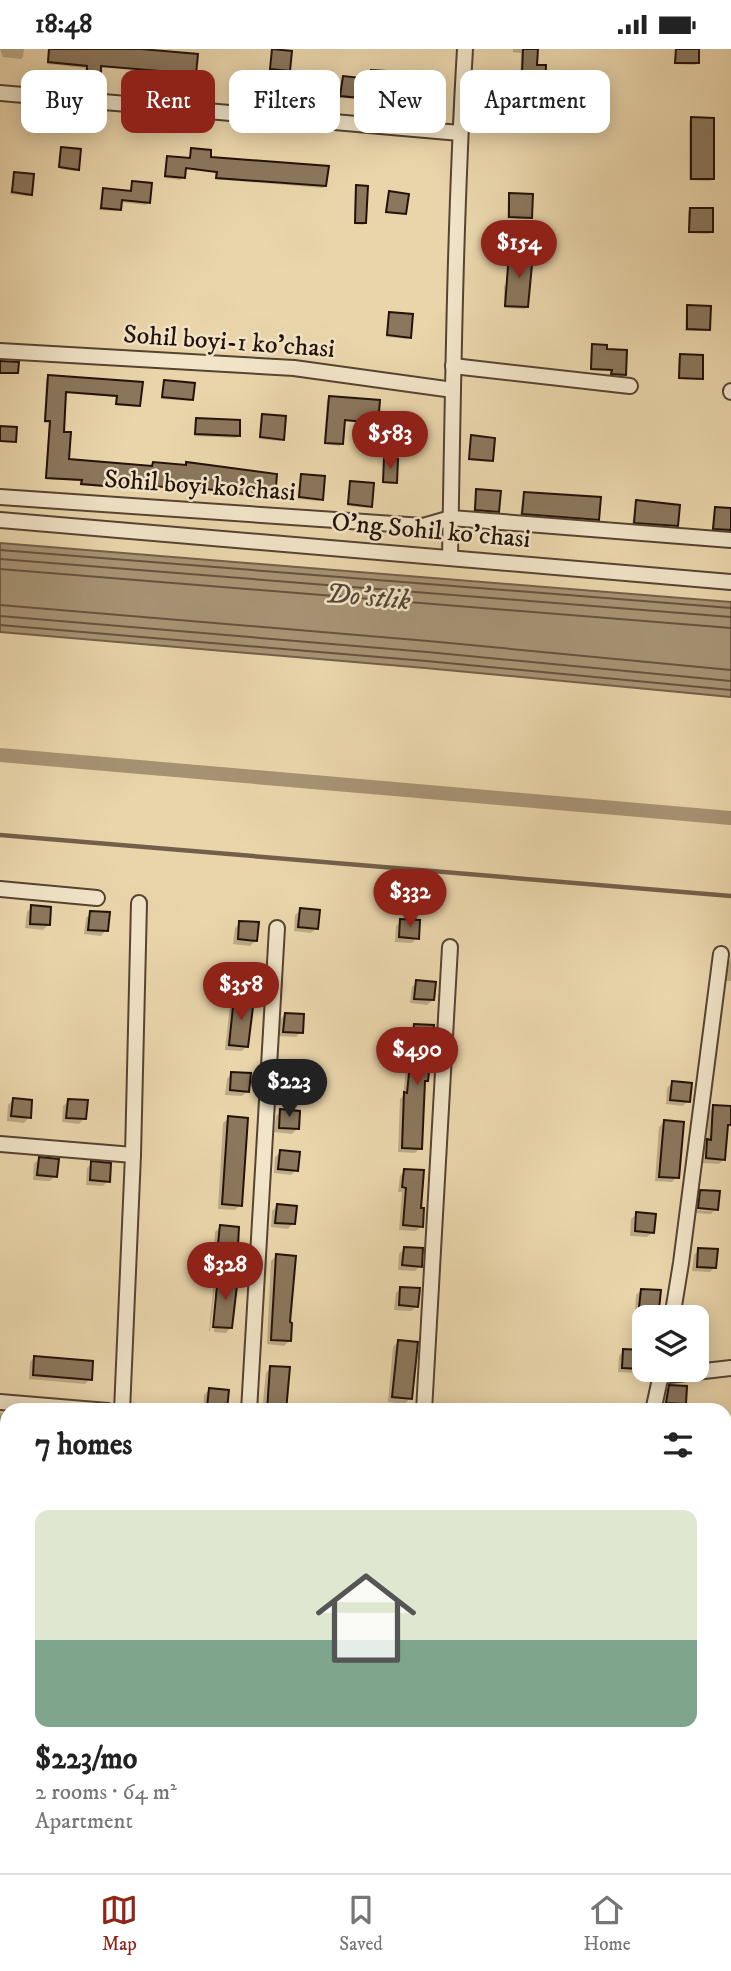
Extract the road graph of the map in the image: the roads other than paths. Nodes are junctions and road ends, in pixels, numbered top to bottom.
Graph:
1 (465, 49) edge
2 (464, 70) edge
3 (0, 93) edge
4 (460, 133) joint
5 (0, 351) edge
6 (453, 366) junction
7 (630, 386) dead end
8 (453, 390) junction
9 (0, 497) edge
10 (451, 518) junction
11 (0, 520) edge
12 (731, 540) edge
13 (450, 558) junction
14 (731, 582) edge
15 (0, 889) edge
16 (97, 898) dead end
17 (139, 903) dead end
18 (278, 928) dead end
19 (450, 947) dead end
20 (721, 954) dead end
21 (0, 1144) edge
22 (133, 1154) junction
23 (674, 1305) edge
24 (731, 1368) edge
25 (709, 1370) edge
26 (659, 1382) edge
27 (122, 1403) edge
28 (249, 1403) edge
29 (424, 1403) edge
30 (655, 1403) edge

1 - 2 street
3 - 4 street
4 - 6 street
5 - 8 street, Sohil boyi-1 ko'chasi
6 - 7 street
6 - 8 street
8 - 10 street
9 - 10 street, Sohil boyi ko'chasi
10 - 12 street, Sohil boyi ko'chasi
10 - 13 street
11 - 13 street, O'ng Sohil ko'chasi
13 - 14 street, O'ng Sohil ko'chasi
15 - 16 street
17 - 22 street
18 - 28 street
19 - 29 street
20 - 23 street
21 - 22 street
22 - 27 street
24 - 25 street
26 - 30 street

